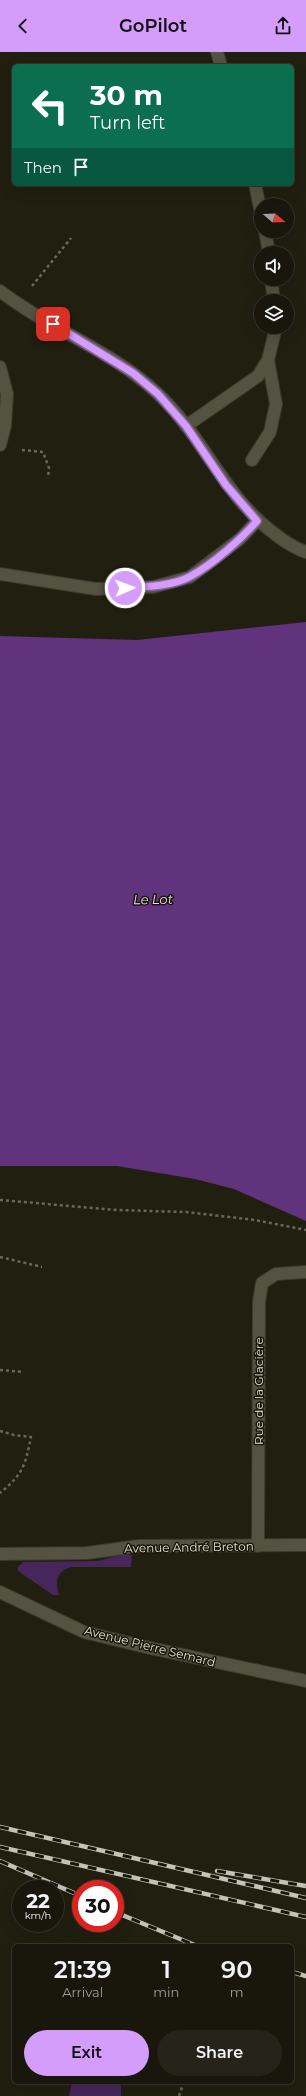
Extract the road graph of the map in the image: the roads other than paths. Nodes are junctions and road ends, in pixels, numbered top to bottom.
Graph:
1 (217, 52) edge
2 (220, 64) edge
3 (255, 186) edge
4 (258, 198) edge
5 (0, 291) edge
6 (274, 334) edge
7 (268, 360) junction
8 (0, 367) edge
9 (186, 426) junction
10 (0, 445) edge
11 (252, 460) dead end
12 (257, 521) junction
13 (306, 552) edge
14 (0, 574) edge
15 (306, 1272) edge
16 (306, 1545) edge
17 (258, 1546) junction
18 (0, 1554) edge
19 (0, 1592) edge
20 (306, 1681) edge

1 - 2 street
3 - 4 street
5 - 9 street
6 - 7 street
7 - 9 street
7 - 11 street
8 - 10 street
9 - 12 street
12 - 13 street
12 - 14 street
15 - 17 street, Rue de la Glacière
16 - 17 street, Avenue André Breton
17 - 18 street, Avenue André Breton
19 - 20 street, Avenue Pierre Semard

